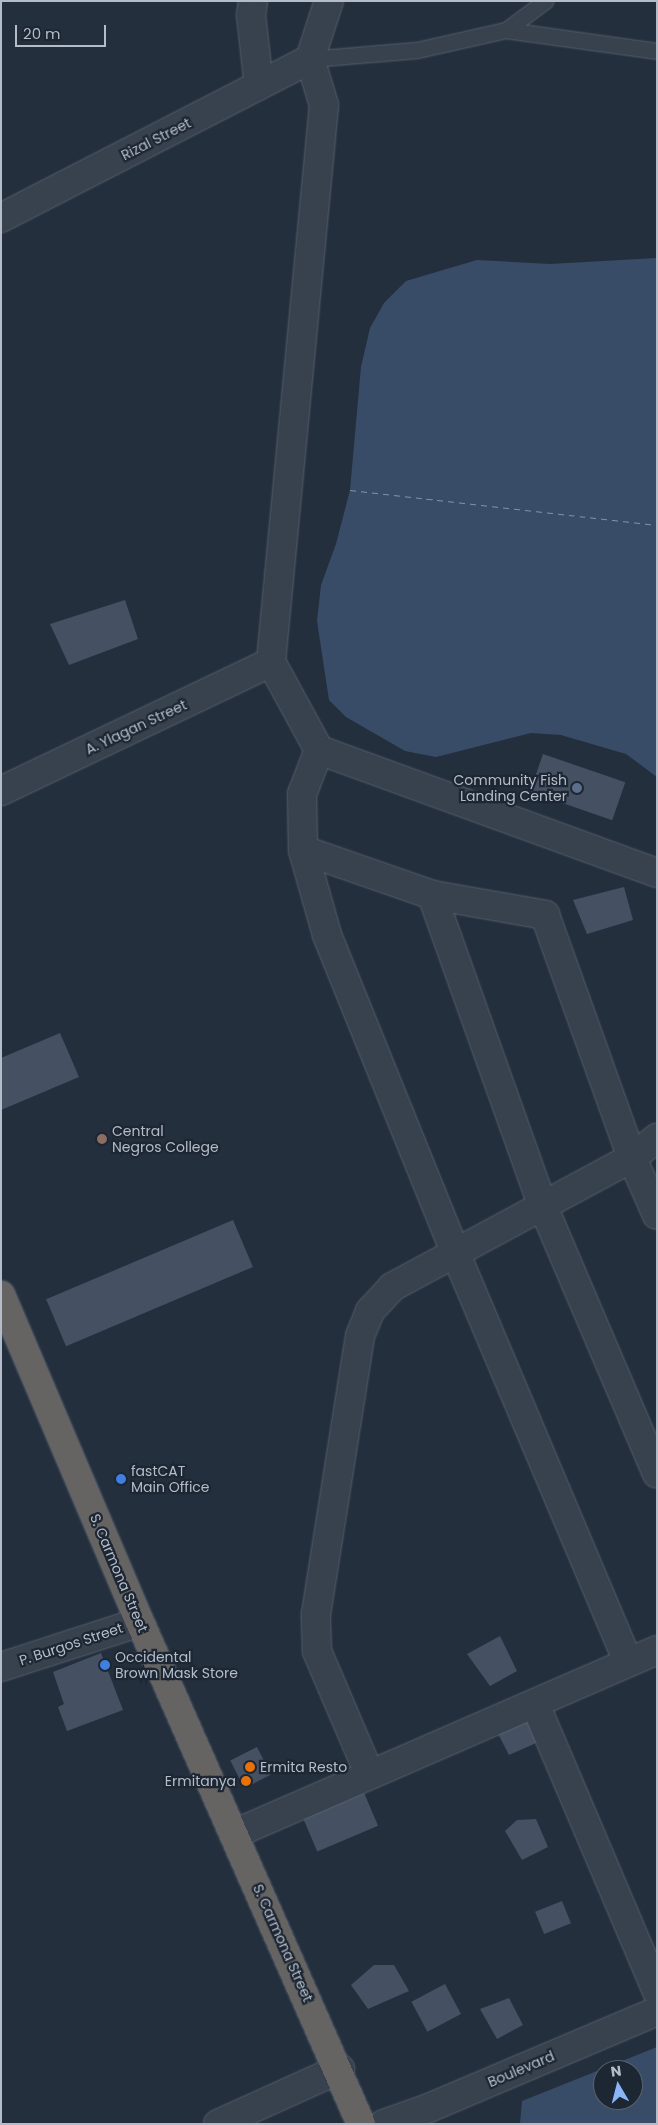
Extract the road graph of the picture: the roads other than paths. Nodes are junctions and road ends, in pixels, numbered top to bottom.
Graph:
1 (253, 1) edge
2 (329, 1) edge
3 (545, 1) edge
4 (506, 30) junction
5 (657, 51) edge
6 (310, 59) junction
7 (259, 86) junction
8 (1, 218) edge
9 (271, 662) junction
10 (319, 750) junction
11 (1, 791) edge
12 (303, 850) junction
13 (657, 873) edge
14 (432, 895) junction
15 (657, 1138) edge
16 (632, 1158) junction
17 (542, 1204) junction
18 (657, 1214) edge
19 (455, 1252) junction
20 (1, 1295) edge
21 (657, 1473) edge
22 (140, 1622) junction
23 (657, 1650) edge
24 (628, 1662) junction
25 (1, 1667) edge
26 (535, 1704) junction
27 (369, 1773) junction
28 (234, 1834) junction
29 (657, 1991) edge
30 (657, 2011) edge
31 (340, 2070) junction
32 (218, 2124) edge
33 (361, 2124) edge
34 (384, 2124) edge

1 - 7 street
2 - 6 street
3 - 4 lane
4 - 5 lane
4 - 6 lane
6 - 7 street, Rizal Street
6 - 9 street
7 - 8 street, Rizal Street
9 - 10 street
9 - 11 street, A. Ylagan Street
10 - 12 street
10 - 13 street
12 - 14 street
12 - 19 street
14 - 16 street
14 - 17 street
15 - 16 street
16 - 17 street
16 - 18 street
17 - 19 street
17 - 21 street
19 - 24 street
19 - 27 street
20 - 22 highway, S. Carmona Street
22 - 25 street, P. Burgos Street
22 - 28 highway, S. Carmona Street
23 - 24 street
24 - 26 street
26 - 27 street
26 - 29 street
27 - 28 street
28 - 31 highway, S. Carmona Street
30 - 34 street, Boulevard
31 - 32 street
31 - 33 highway, S. Carmona Street

